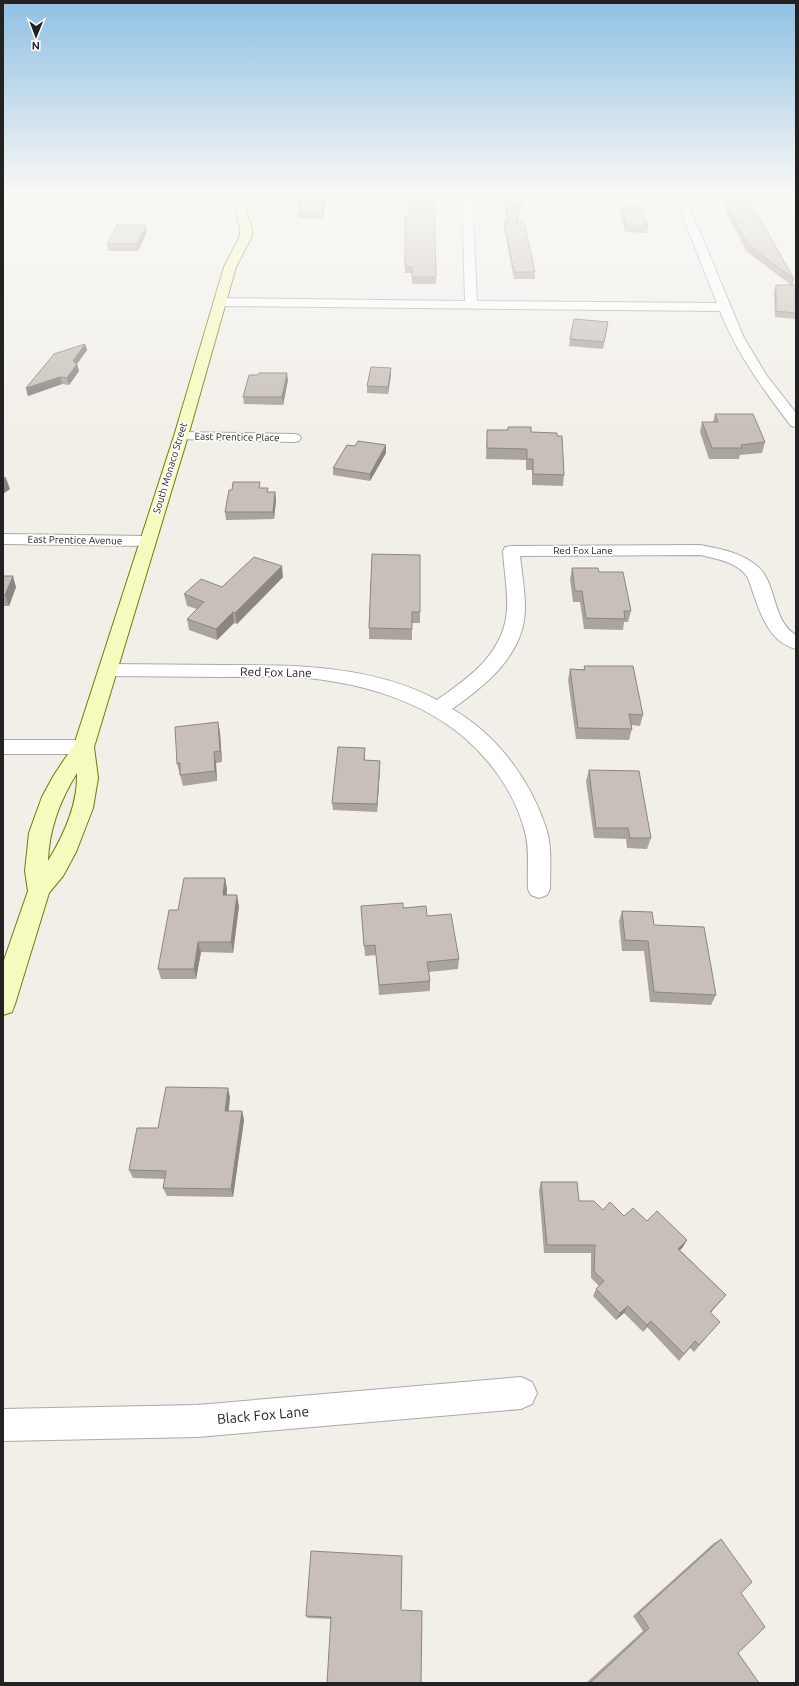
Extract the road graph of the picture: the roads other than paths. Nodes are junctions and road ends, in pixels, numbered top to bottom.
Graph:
1 (229, 273) edge
2 (470, 273) edge
3 (710, 273) edge
4 (219, 302) junction
5 (471, 305) junction
6 (724, 307) junction
7 (796, 423) edge
8 (181, 436) junction
9 (294, 438) dead end
10 (3, 539) edge
11 (147, 541) junction
12 (796, 643) edge
13 (108, 670) junction
14 (438, 709) junction
15 (3, 747) edge
16 (84, 747) junction
17 (539, 889) dead end
18 (39, 891) junction
19 (3, 1004) edge
20 (522, 1393) dead end
21 (3, 1424) edge

1 - 4 street, South Monaco Street
2 - 5 street
3 - 6 street
4 - 5 street
4 - 8 street, South Monaco Street
5 - 6 street
6 - 7 street
8 - 9 street, East Prentice Place
8 - 11 street, South Monaco Street
10 - 11 street, East Prentice Avenue
11 - 13 street, South Monaco Street
12 - 14 street, Red Fox Lane
13 - 14 street, Red Fox Lane
13 - 16 street, South Monaco Street
14 - 17 street, Red Fox Lane
15 - 16 street
16 - 18 street, South Monaco Street
16 - 18 street, South Monaco Street
18 - 19 street, South Monaco Street
20 - 21 street, Black Fox Lane

